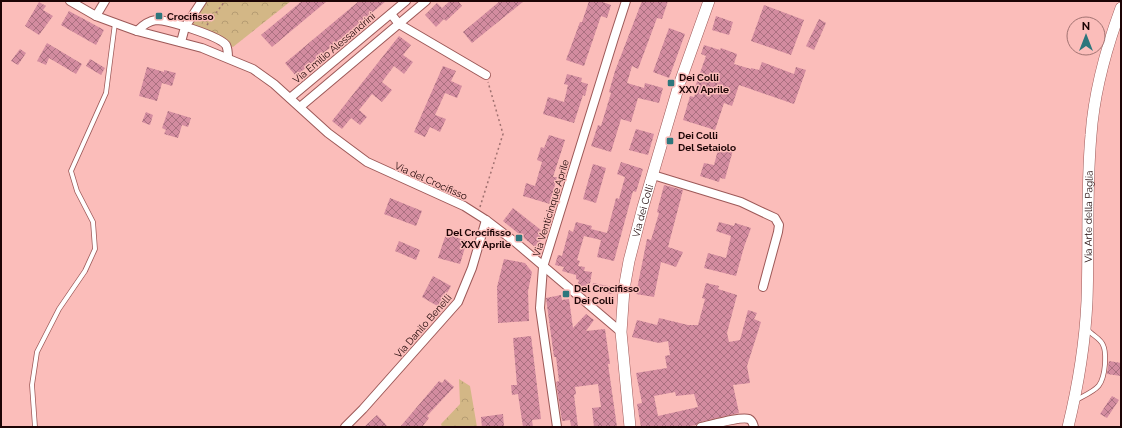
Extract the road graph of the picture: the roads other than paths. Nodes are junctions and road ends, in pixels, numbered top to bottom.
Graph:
1 (70, 1) edge
2 (105, 1) edge
3 (202, 1) edge
4 (406, 1) edge
5 (426, 1) edge
6 (626, 1) edge
7 (708, 1) edge
8 (1121, 8) edge
9 (391, 14) junction
10 (96, 16) junction
11 (115, 23) junction
12 (399, 24) junction
13 (185, 27) junction
14 (137, 31) junction
15 (180, 42) junction
16 (228, 58) junction
17 (486, 75) road end
18 (290, 98) junction
19 (300, 108) junction
20 (652, 175) junction
21 (486, 220) junction
22 (543, 267) junction
23 (763, 287) dead end
24 (1084, 326) junction
25 (621, 332) junction
26 (1074, 401) junction
27 (35, 427) edge
28 (344, 427) edge
29 (557, 427) edge
30 (630, 427) edge
31 (701, 427) edge
32 (754, 427) edge
33 (1068, 427) edge

1 - 10 street, Via del Crocifisso
2 - 10 street
3 - 13 street
4 - 9 street, Via Emilio Alessandrini
5 - 12 street
6 - 22 street, Via Venticinque Aprile
7 - 20 street, Via dei Colli
8 - 24 street, Via Arte della Paglia
9 - 12 street, Via Emilio Alessandrini
9 - 18 street, Via Emilio Alessandrini
10 - 11 street, Via del Crocifisso
11 - 14 street, Via del Crocifisso
11 - 27 lane
12 - 17 street, Via Emilio Alessandrini
12 - 19 street
13 - 14 street
13 - 15 street
13 - 16 street
14 - 15 street, Via del Crocifisso
15 - 16 street, Via del Crocifisso
16 - 18 street, Via del Crocifisso
18 - 19 street, Via del Crocifisso
19 - 21 street, Via del Crocifisso
20 - 23 street
20 - 25 street, Via dei Colli
21 - 22 street, Via del Crocifisso
21 - 28 street, Via Danilo Benelli
22 - 25 street, Via del Crocifisso
22 - 29 street, Via Venticinque Aprile
24 - 26 street, Via Arte della Paglia
24 - 26 lane
25 - 30 street, Via dei Colli
26 - 33 street, Via Arte della Paglia
31 - 32 street

